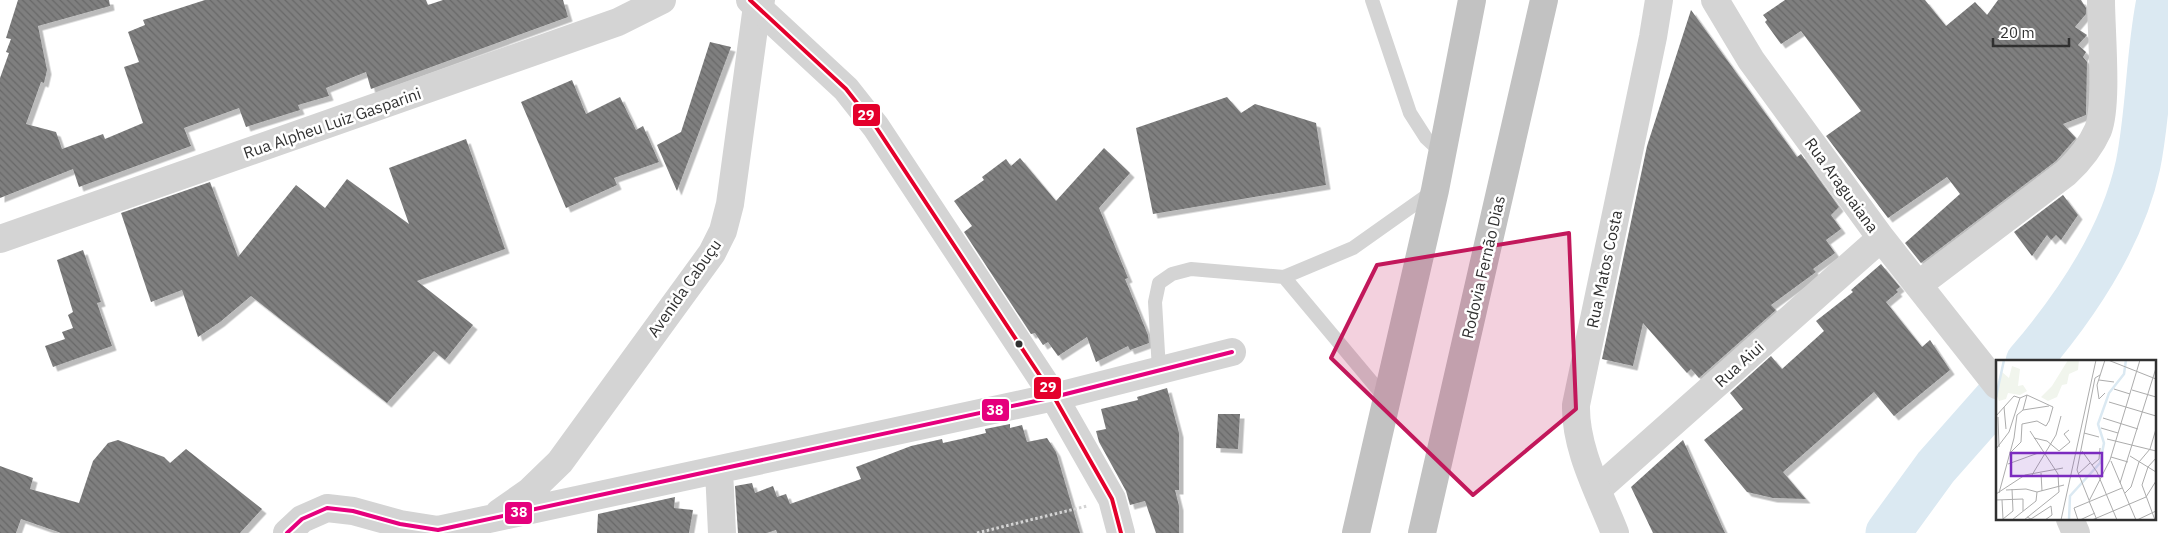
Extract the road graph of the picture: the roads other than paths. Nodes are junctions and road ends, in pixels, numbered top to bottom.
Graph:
1 (662, 0) edge
2 (1372, 0) edge
3 (1472, 0) edge
4 (1544, 0) edge
5 (1659, 0) edge
6 (1715, 0) edge
7 (2101, 0) edge
8 (756, 2) edge
9 (1442, 153) junction
10 (1435, 190) junction
11 (1881, 238) junction
12 (0, 239) edge
13 (1284, 276) junction
14 (1918, 285) junction
15 (1232, 352) dead end
16 (1159, 370) junction
17 (1996, 384) edge
18 (1054, 397) junction
19 (1387, 400) junction
20 (719, 470) junction
21 (1598, 489) junction
22 (490, 520) junction
23 (2070, 520) edge
24 (287, 533) edge
25 (722, 533) edge
26 (1121, 533) edge
27 (1356, 533) edge
28 (1422, 533) edge
29 (1615, 533) edge
30 (2076, 533) edge

1 - 12 street, Rua Alpheu Luiz Gasparini
2 - 9 lane
3 - 9 highway
4 - 28 highway, Rodovia Fernão Dias
5 - 21 street, Rua Matos Costa
6 - 11 street, Rua Araguaiana
7 - 14 street
8 - 18 street
8 - 22 street, Avenida Cabuçu
9 - 10 highway
10 - 13 lane
10 - 19 highway
11 - 14 street, Rua Araguaiana
11 - 21 street, Rua Aiui
13 - 16 lane
13 - 19 lane
14 - 17 street, Rua Araguaiana
15 - 16 street
16 - 18 street
18 - 20 street
18 - 26 street
19 - 27 highway
20 - 22 street
20 - 25 street
21 - 29 street, Rua Matos Costa
22 - 24 street
23 - 30 street

